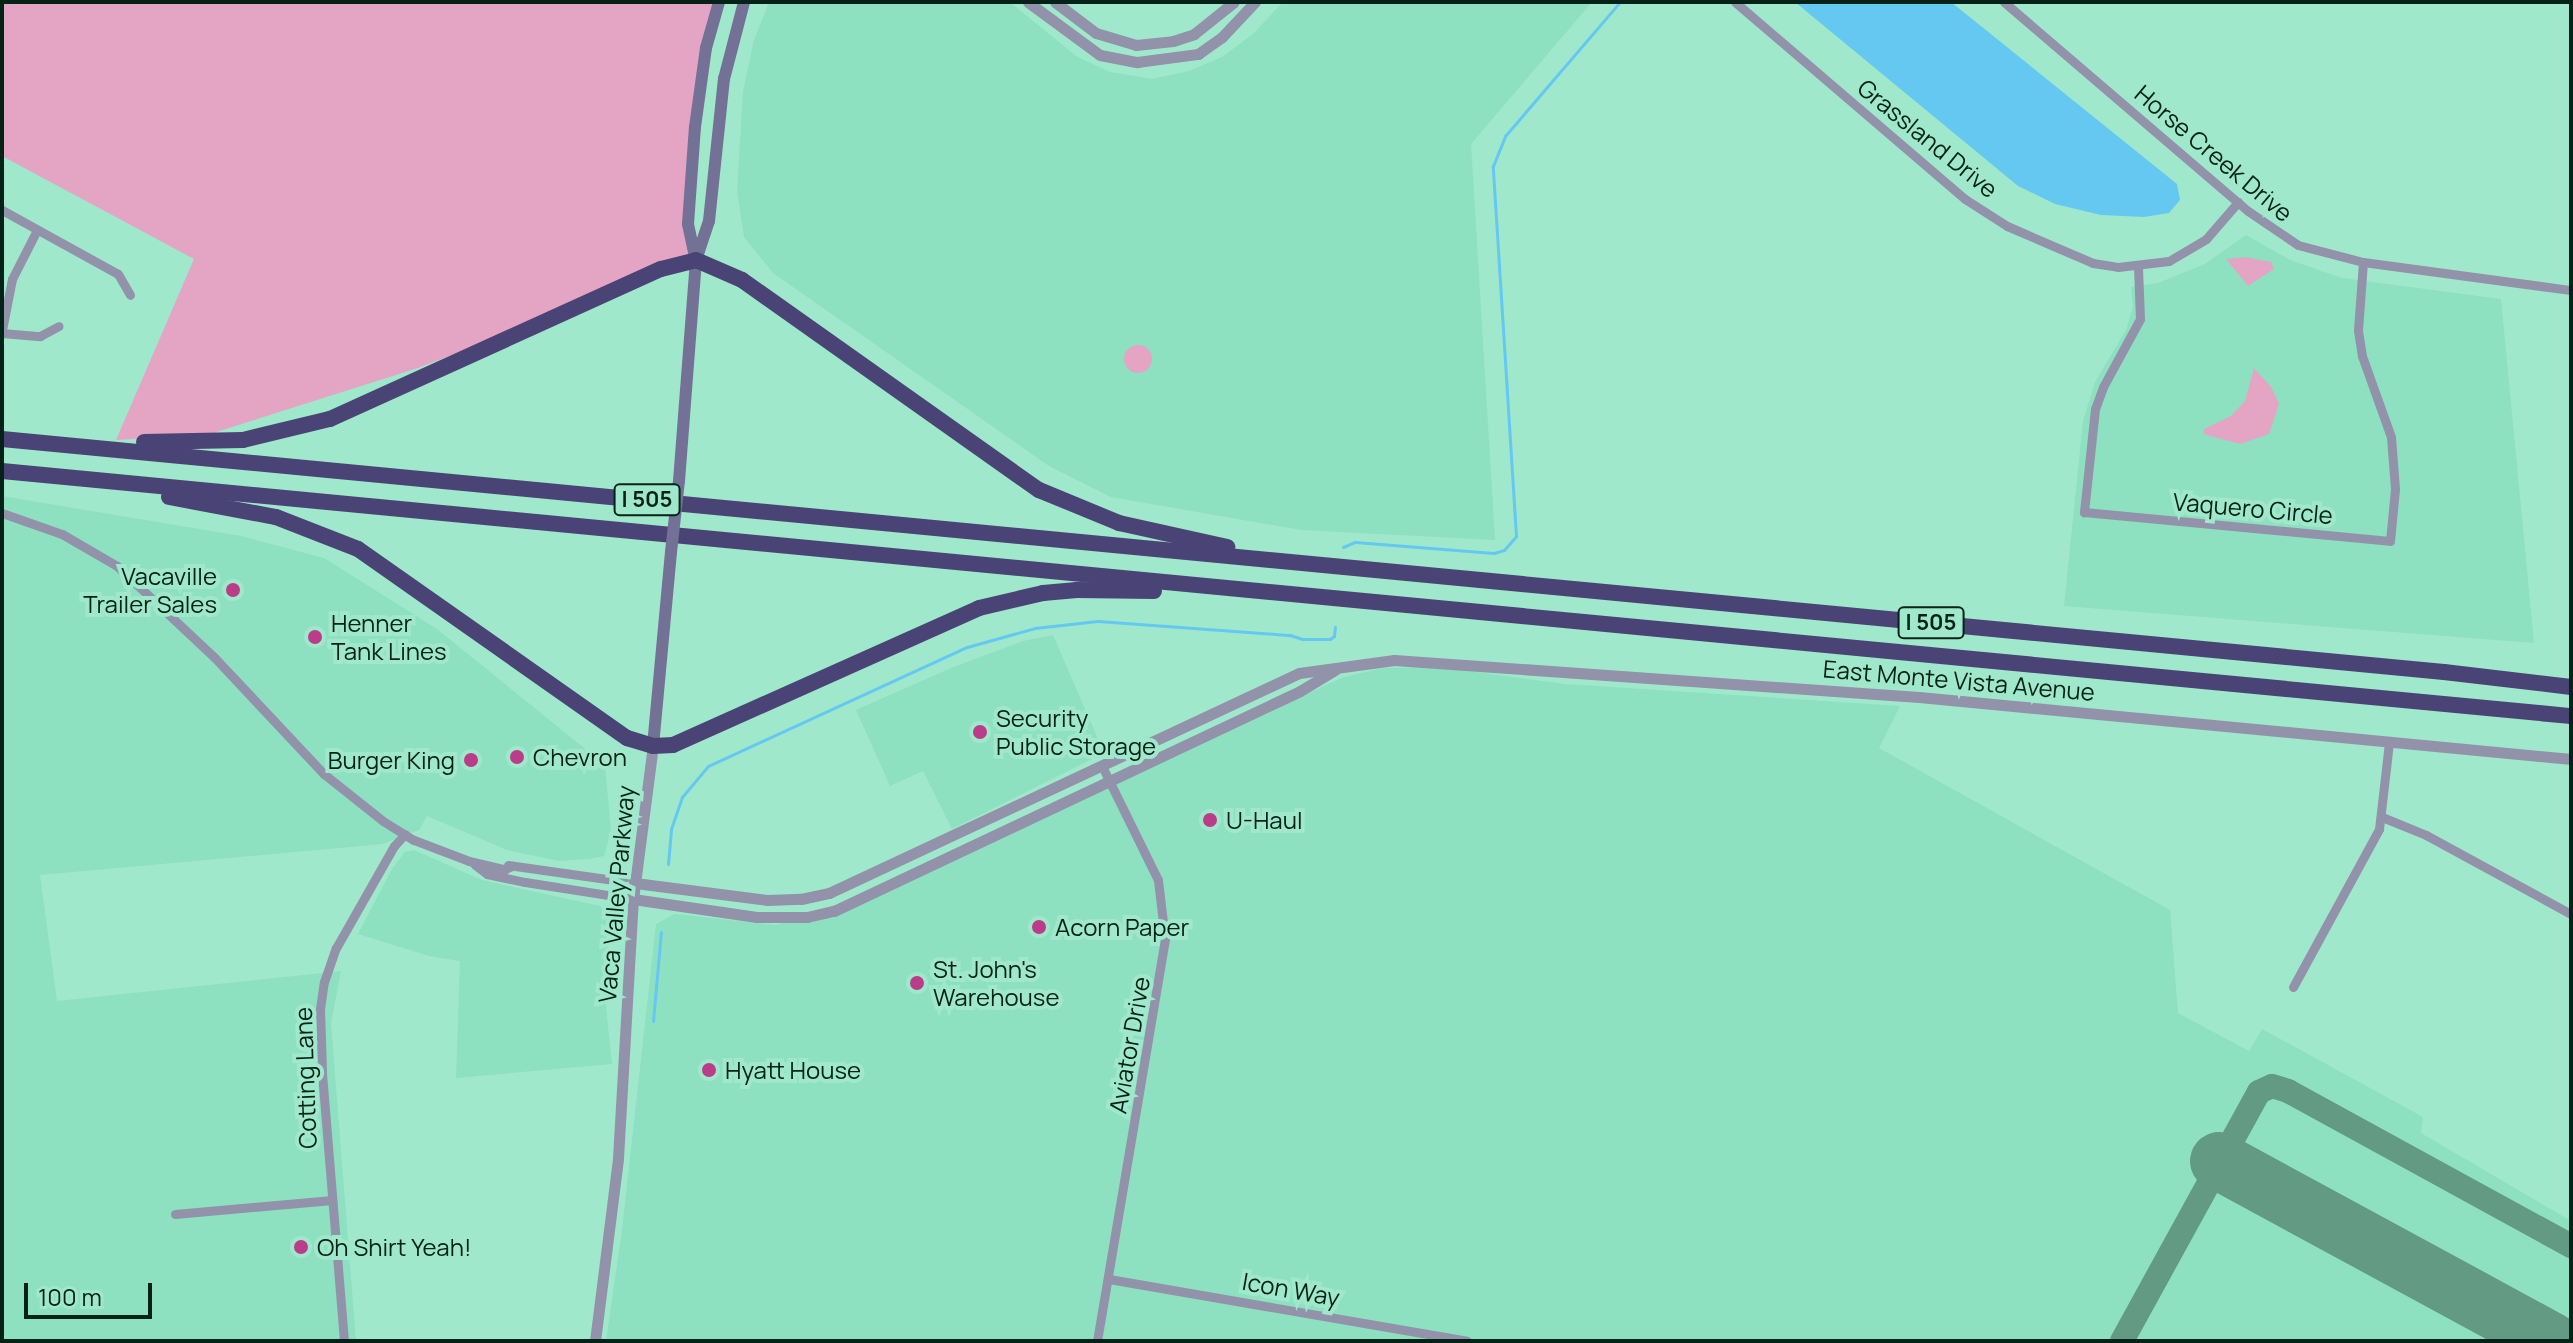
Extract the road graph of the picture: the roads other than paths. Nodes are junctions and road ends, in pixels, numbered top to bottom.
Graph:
1 (719, 2) edge
2 (744, 2) edge
3 (1028, 2) edge
4 (1055, 2) edge
5 (1234, 2) edge
6 (1255, 2) edge
7 (1735, 2) edge
8 (2004, 2) edge
9 (2238, 202) junction
10 (2, 210) edge
11 (37, 230) junction
12 (696, 260) junction
13 (2363, 262) junction
14 (2138, 267) junction
15 (2571, 290) edge
16 (130, 295) dead end
17 (59, 326) dead end
18 (2, 332) edge
19 (2, 439) edge
20 (2, 471) edge
21 (122, 484) junction
22 (2, 513) edge
23 (1291, 562) junction
24 (1309, 596) junction
25 (1343, 666) junction
26 (2571, 687) edge
27 (2571, 716) edge
28 (2389, 742) junction
29 (653, 746) junction
30 (2571, 759) edge
31 (1102, 766) junction
32 (1110, 782) junction
33 (2382, 817) junction
34 (405, 834) junction
35 (469, 861) junction
36 (889, 868) junction
37 (635, 883) junction
38 (633, 899) junction
39 (2571, 914) edge
40 (793, 917) junction
41 (2293, 987) dead end
42 (332, 1200) junction
43 (175, 1214) dead end
44 (1109, 1279) junction
45 (344, 1341) edge
46 (595, 1341) edge
47 (1097, 1341) edge
48 (1467, 1341) edge

1 - 12 main road, Vaca Valley Parkway
2 - 12 main road, Vaca Valley Parkway
3 - 6 street
4 - 5 street
7 - 14 street, Grassland Drive
8 - 9 street, Horse Creek Drive
9 - 13 street, Horse Creek Drive
9 - 14 street, Grassland Drive
10 - 11 street
11 - 16 street
11 - 18 street
12 - 19 highway
12 - 23 highway
12 - 29 main road, Vaca Valley Parkway, bridge
13 - 14 street, Vaquero Circle
13 - 15 street, Horse Creek Drive
17 - 18 street
19 - 23 highway, I 505
20 - 21 highway, I 505
21 - 24 highway, I 505
21 - 29 highway
22 - 34 street
23 - 26 highway, I 505
24 - 27 highway, I 505
24 - 29 highway
25 - 28 street, East Monte Vista Avenue
25 - 31 street, East Monte Vista Avenue
25 - 32 street, East Monte Vista Avenue
28 - 30 street, East Monte Vista Avenue
28 - 33 street
29 - 37 street, Vaca Valley Parkway
31 - 32 street, Aviator Drive
31 - 36 street, East Monte Vista Avenue
32 - 40 street, East Monte Vista Avenue
32 - 44 street, Aviator Drive
33 - 39 street
33 - 41 street
34 - 35 street
34 - 42 street, Cotting Lane
35 - 37 street
35 - 38 street
36 - 37 street, East Monte Vista Avenue
36 - 40 street
37 - 38 street, Vaca Valley Parkway
38 - 40 street, East Monte Vista Avenue
38 - 46 street, Vaca Valley Parkway
42 - 43 street
42 - 45 street, Cotting Lane
44 - 47 street, Aviator Drive
44 - 48 street, Icon Way

